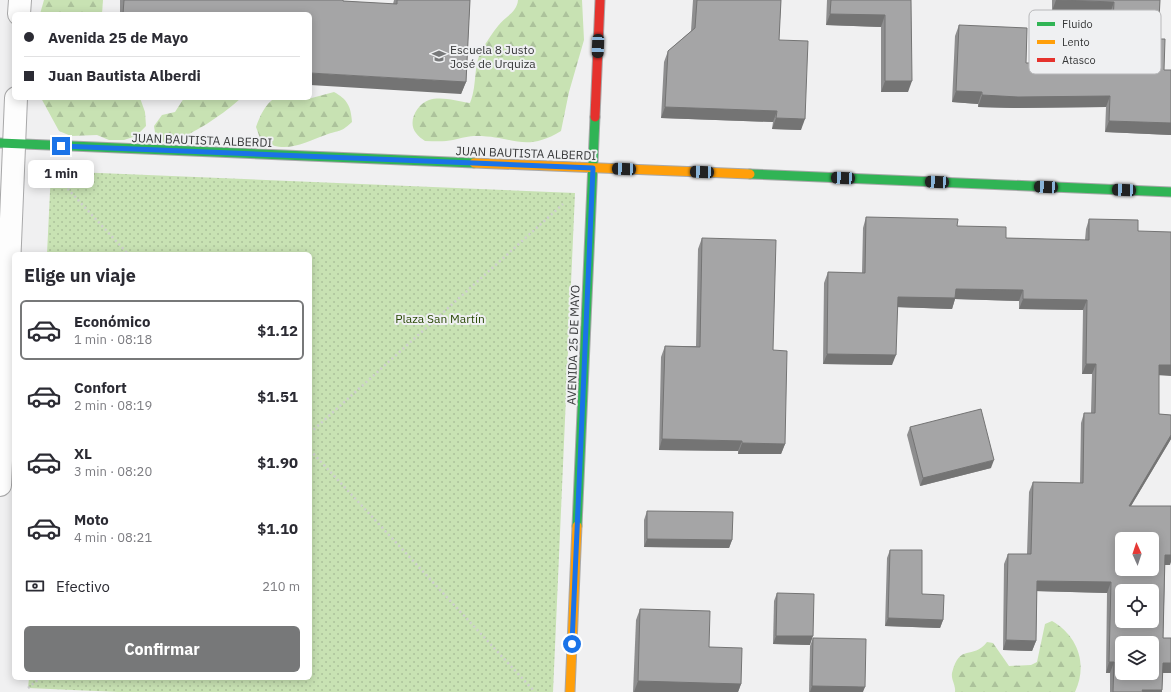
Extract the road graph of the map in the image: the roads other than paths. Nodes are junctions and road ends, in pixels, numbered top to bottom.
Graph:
1 (20, 0) edge
2 (600, 0) edge
3 (19, 12) edge
4 (16, 100) edge
5 (7, 144) edge
6 (593, 168) junction
7 (1171, 192) edge
8 (0, 485) edge
9 (570, 692) edge

1 - 3 street
2 - 6 street, AVENIDA 25 DE MAYO
4 - 5 street
5 - 6 street, JUAN BAUTISTA ALBERDI
5 - 8 street
6 - 7 street, JUAN BAUTISTA ALBERDI
6 - 9 street, AVENIDA 25 DE MAYO

